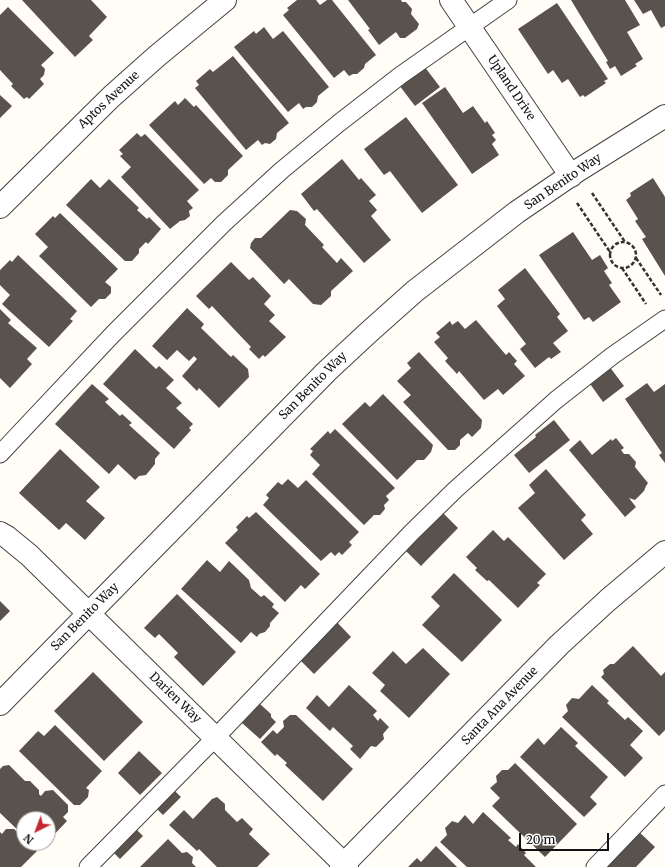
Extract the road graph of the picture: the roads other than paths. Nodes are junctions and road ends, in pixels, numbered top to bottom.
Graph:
1 (225, 0) edge
2 (451, 0) edge
3 (508, 0) edge
4 (469, 27) junction
5 (665, 116) edge
6 (570, 176) junction
7 (0, 207) edge
8 (662, 321) edge
9 (0, 454) edge
10 (0, 533) edge
11 (665, 552) edge
12 (89, 613) junction
13 (0, 704) edge
14 (216, 738) junction
15 (665, 794) edge
16 (344, 866) edge
17 (88, 867) edge
18 (595, 867) edge

1 - 7 street, Aptos Avenue
2 - 4 street, Upland Drive
3 - 4 lane
4 - 6 street, Upland Drive
4 - 9 lane
5 - 6 street, San Benito Way
6 - 12 street, San Benito Way
8 - 14 lane
10 - 12 street, Darien Way
11 - 16 street, Santa Ana Avenue
12 - 13 street, San Benito Way
12 - 14 street, Darien Way
14 - 16 street, Darien Way
14 - 17 lane
15 - 18 lane

